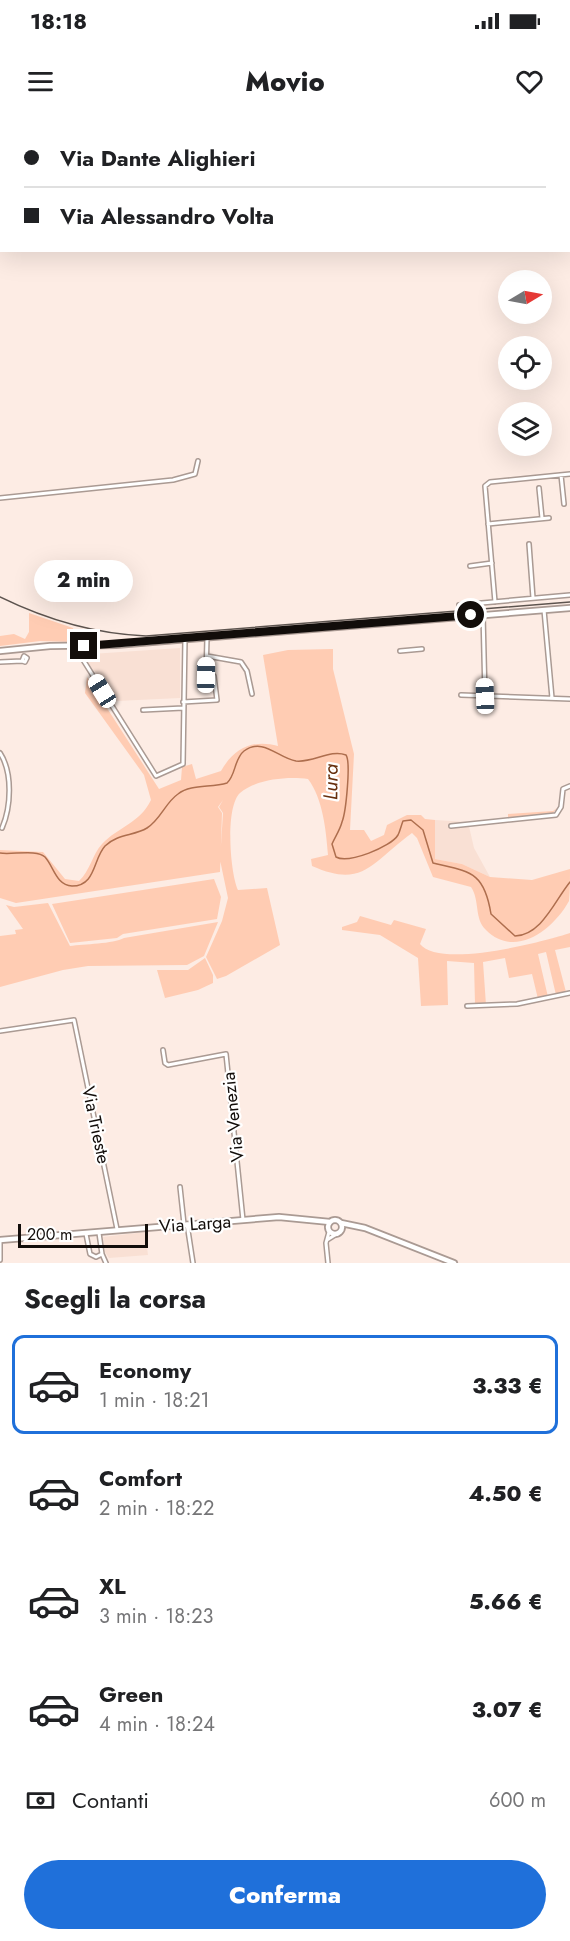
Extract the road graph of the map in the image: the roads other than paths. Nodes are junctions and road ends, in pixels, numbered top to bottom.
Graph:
1 (198, 461) dead end
2 (570, 474) edge
3 (561, 475) junction
4 (539, 488) dead end
5 (0, 498) edge
6 (564, 504) dead end
7 (549, 518) dead end
8 (542, 519) junction
9 (488, 524) junction
10 (529, 544) dead end
11 (492, 563) junction
12 (470, 566) dead end
13 (570, 595) edge
14 (533, 598) junction
15 (495, 602) junction
16 (459, 605) dead end
17 (570, 608) edge
18 (544, 610) junction
19 (483, 614) junction
20 (209, 638) junction
21 (185, 639) junction
22 (75, 647) junction
23 (422, 649) dead end
24 (0, 651) edge
25 (400, 651) dead end
26 (207, 656) junction
27 (22, 661) dead end
28 (0, 662) edge
29 (252, 694) dead end
30 (461, 695) dead end
31 (485, 696) junction
32 (552, 698) junction
33 (570, 699) edge
34 (183, 702) junction
35 (183, 708) junction
36 (143, 710) dead end
37 (0, 753) edge
38 (570, 786) edge
39 (451, 826) dead end
40 (2, 828) dead end
41 (570, 993) edge
42 (467, 1006) dead end
43 (0, 1031) edge
44 (163, 1050) dead end
45 (180, 1187) dead end
46 (318, 1219) junction
47 (243, 1220) junction
48 (330, 1222) junction
49 (341, 1223) junction
50 (186, 1224) junction
51 (371, 1230) junction
52 (117, 1231) junction
53 (330, 1231) junction
54 (341, 1232) junction
55 (99, 1233) junction
56 (86, 1234) junction
57 (0, 1240) edge
58 (102, 1254) junction
59 (0, 1260) edge
60 (106, 1263) edge
61 (193, 1263) edge
62 (328, 1263) edge
63 (454, 1263) edge

1 - 5 street
2 - 3 street
3 - 6 street
3 - 9 street
4 - 8 street
7 - 8 street
8 - 9 street
9 - 11 street
10 - 14 street
11 - 12 street
11 - 15 street
13 - 14 street
14 - 15 street
15 - 16 street
17 - 18 street
18 - 19 street
18 - 32 street
19 - 20 street
19 - 31 street
20 - 21 street
20 - 26 street
21 - 22 street
21 - 34 street
22 - 24 street
22 - 35 street
23 - 25 street
26 - 29 street
26 - 34 street
27 - 28 street
30 - 31 street
31 - 32 street
32 - 33 street
34 - 35 street
35 - 36 street
37 - 40 street
38 - 39 street
41 - 42 street
43 - 52 street, Via Trieste
44 - 47 street, Via Venezia
45 - 50 street
46 - 47 street, Via Larga
46 - 48 street, Via Larga
46 - 53 street
47 - 50 street, Via Larga
48 - 49 street, Via Larga
48 - 53 street
49 - 51 street, Via Larga
49 - 54 street
50 - 52 street, Via Larga
50 - 61 street
51 - 54 street
51 - 63 street, Via Larga
52 - 55 street, Via Larga
53 - 54 street
53 - 62 street
55 - 56 street, Via Larga
55 - 58 street
56 - 57 street, Via Larga
56 - 58 street
57 - 59 street
58 - 60 street

